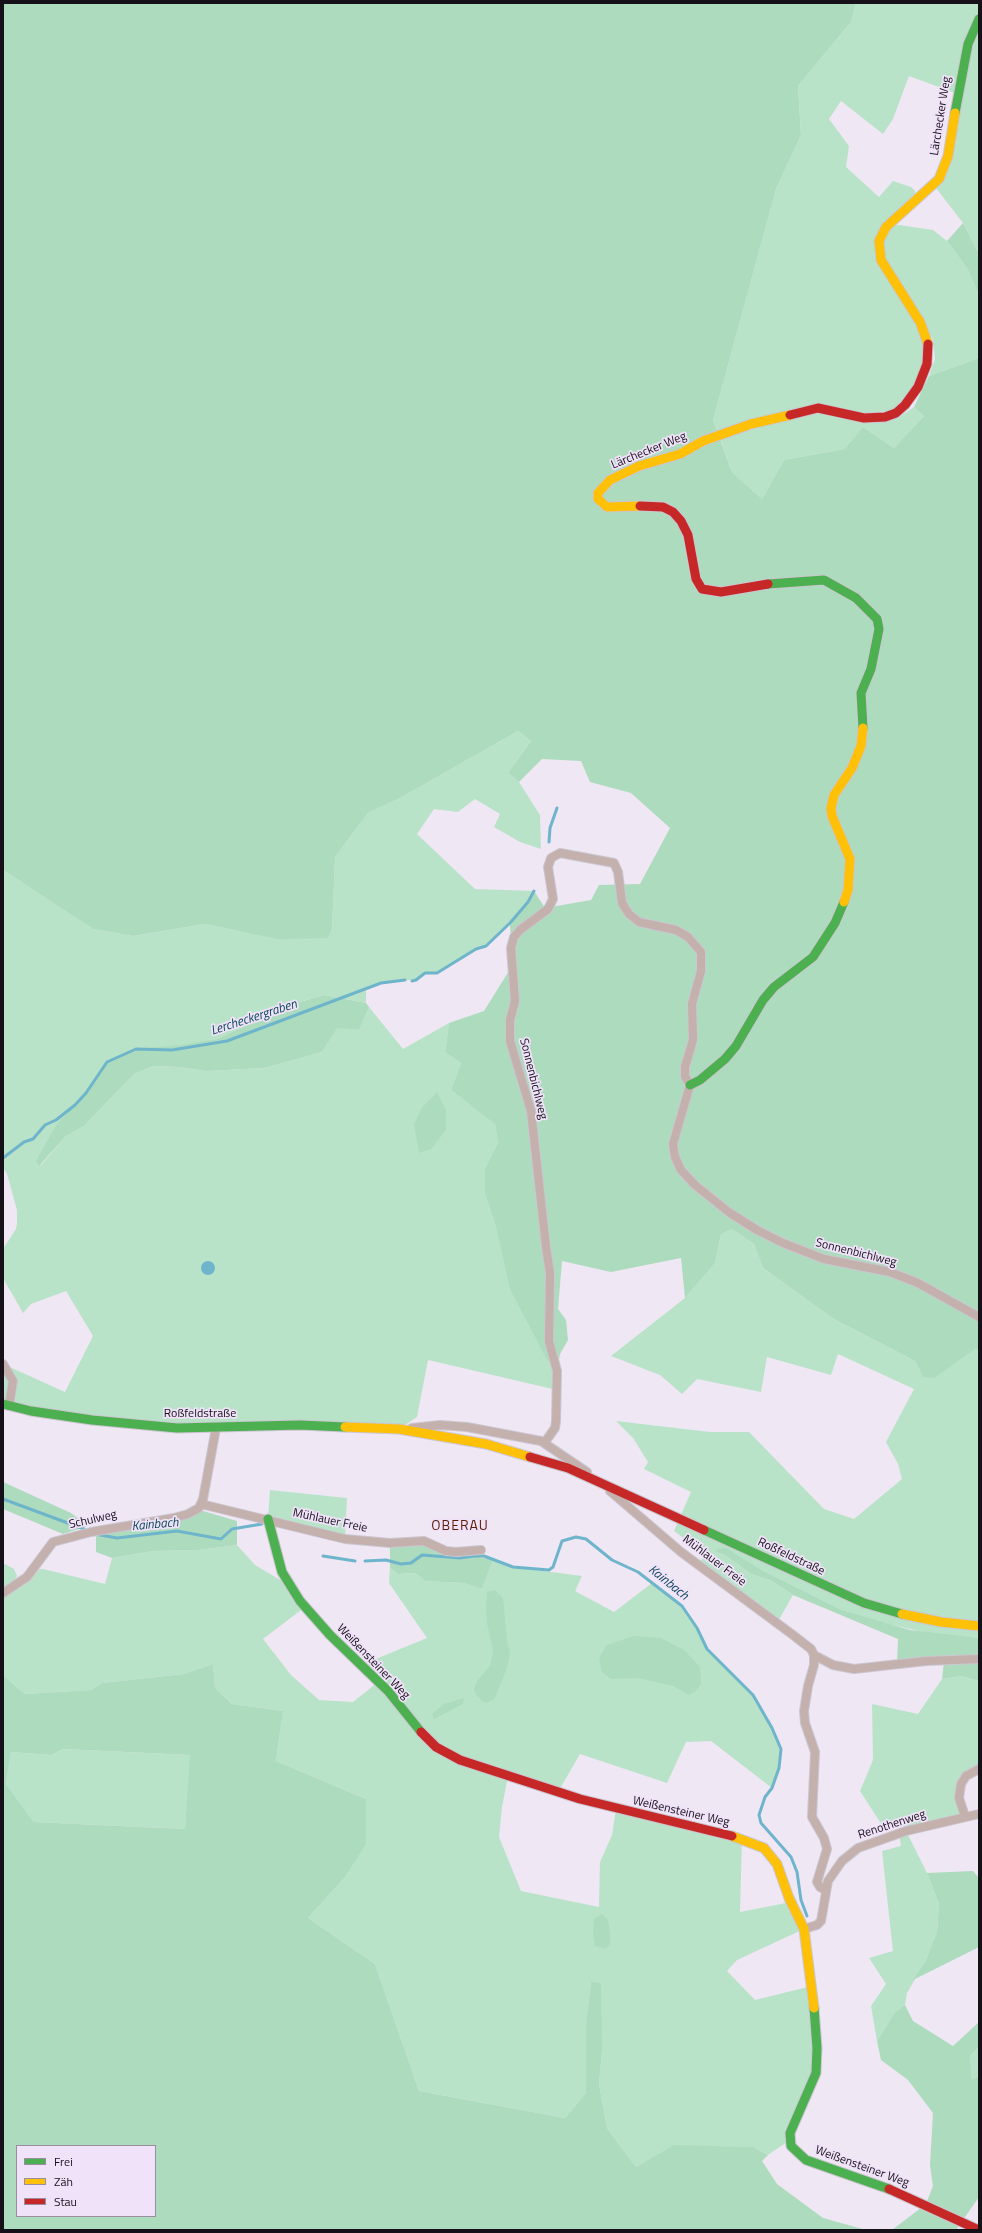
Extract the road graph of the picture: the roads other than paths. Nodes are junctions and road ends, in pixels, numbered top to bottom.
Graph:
1 (979, 19) edge
2 (690, 1085) junction
3 (979, 1317) edge
4 (3, 1364) edge
5 (6, 1405) edge
6 (216, 1428) junction
7 (399, 1429) junction
8 (545, 1442) junction
9 (601, 1483) junction
10 (201, 1504) junction
11 (268, 1519) junction
12 (481, 1550) dead end
13 (3, 1593) edge
14 (979, 1626) edge
15 (814, 1655) junction
16 (979, 1659) edge
17 (979, 1769) edge
18 (979, 1814) edge
19 (965, 1816) junction
20 (825, 1890) junction
21 (804, 1929) junction
22 (979, 2230) edge

1 - 2 street, Lärchecker Weg
2 - 3 street, Sonnenbichlweg
2 - 8 street, Sonnenbichlweg
4 - 5 street
5 - 6 street, Roßfeldstraße
6 - 7 street, Roßfeldstraße
6 - 10 street
7 - 8 street, Roßfeldstraße
7 - 9 street, Roßfeldstraße
8 - 9 street, Roßfeldstraße
9 - 14 street, Roßfeldstraße
9 - 15 street, Mühlauer Freie
10 - 11 street
10 - 13 street, Schulweg
11 - 12 street, Mühlauer Freie
11 - 21 street, Weißensteiner Weg
15 - 16 street, Mühlauer Freie
15 - 20 street
17 - 19 street
18 - 19 street, Renothenweg
19 - 20 street, Renothenweg
20 - 21 street, Renothenweg
21 - 22 street, Weißensteiner Weg

